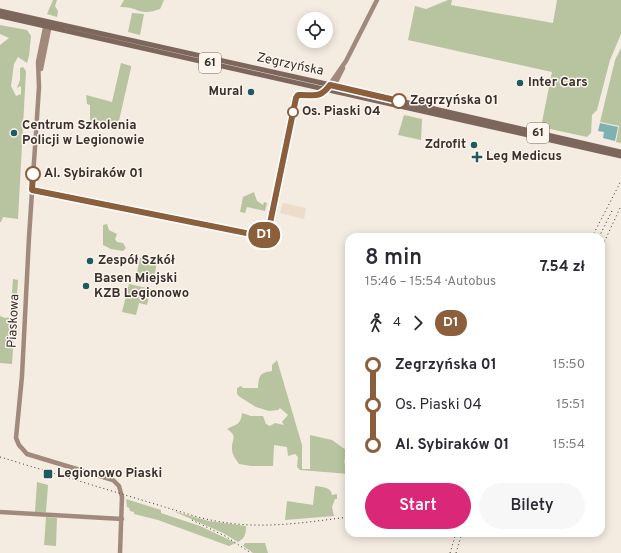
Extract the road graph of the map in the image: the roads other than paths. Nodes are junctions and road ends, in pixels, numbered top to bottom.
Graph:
1 (377, 0) edge
2 (0, 11) edge
3 (0, 16) edge
4 (48, 25) junction
5 (332, 86) junction
6 (329, 91) junction
7 (577, 144) junction
8 (621, 152) edge
9 (621, 156) edge
10 (1, 512) edge
11 (122, 519) junction
12 (120, 553) edge

1 - 5 street
2 - 4 main road, Zegrzyńska / 61
3 - 4 main road, Zegrzyńska / 61
4 - 5 main road, Zegrzyńska / 61
4 - 6 main road, Zegrzyńska / 61
4 - 11 street, Piaskowa
5 - 6 street
5 - 7 main road, Zegrzyńska / 61
6 - 7 main road, Zegrzyńska / 61
7 - 8 main road, Zegrzyńska / 61
7 - 9 main road, Zegrzyńska / 61
10 - 11 street
11 - 12 street

